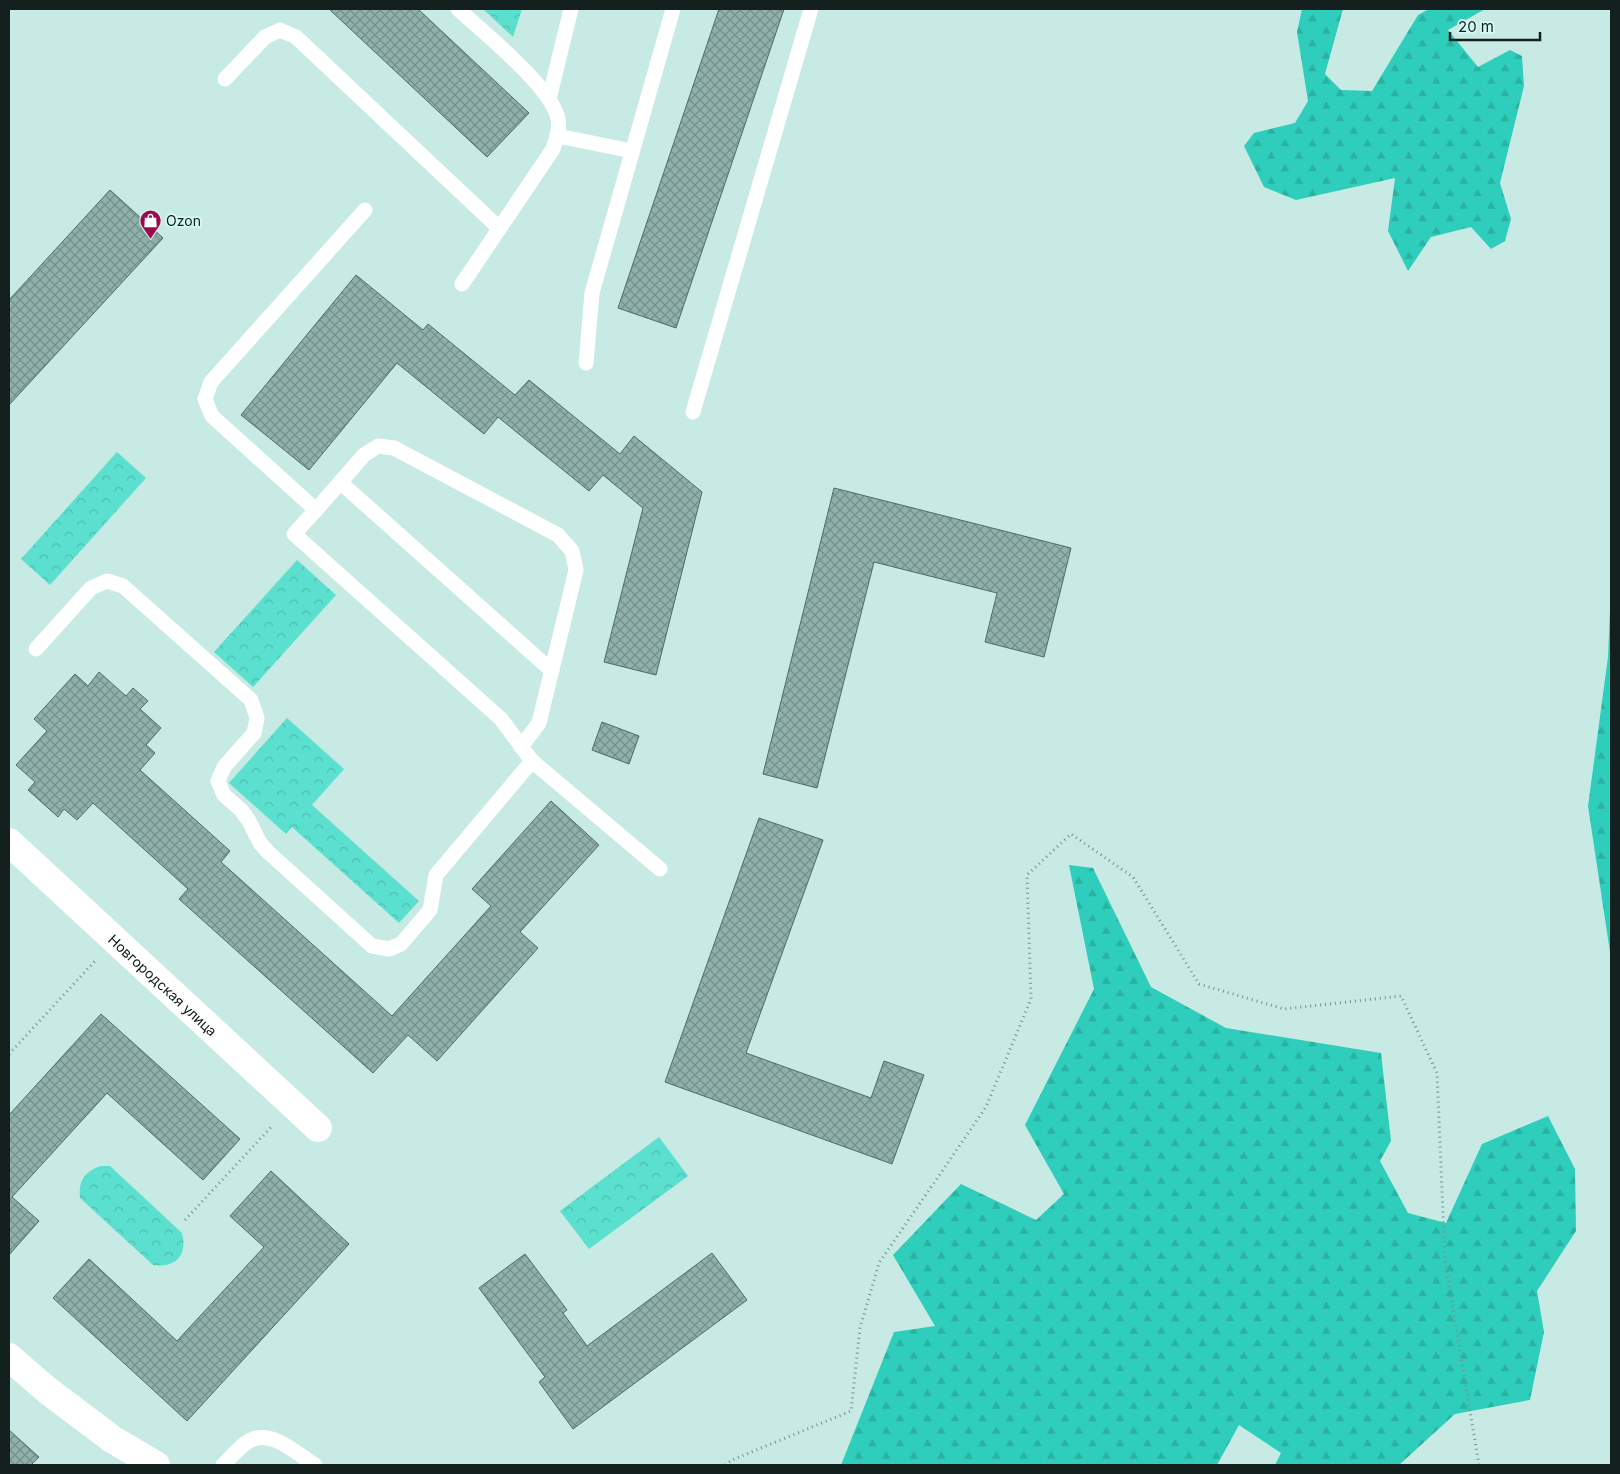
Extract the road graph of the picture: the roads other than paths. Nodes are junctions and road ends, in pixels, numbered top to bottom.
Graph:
1 (458, 9) edge
2 (571, 9) edge
3 (673, 9) edge
4 (812, 9) edge
5 (225, 79) dead end
6 (549, 98) junction
7 (558, 136) junction
8 (632, 151) junction
9 (365, 210) dead end
10 (499, 228) junction
11 (462, 284) dead end
12 (586, 363) dead end
13 (693, 412) dead end
14 (340, 482) junction
15 (316, 510) junction
16 (36, 649) dead end
17 (552, 671) junction
18 (521, 747) junction
19 (532, 762) junction
20 (9, 842) edge
21 (660, 869) dead end
22 (318, 1128) dead end
23 (9, 1358) edge
24 (156, 1465) edge
25 (223, 1465) edge
26 (315, 1465) edge

1 - 6 lane
2 - 6 lane
3 - 8 lane
4 - 13 lane
5 - 10 lane
6 - 7 lane
7 - 8 lane
7 - 10 lane
8 - 12 lane
9 - 15 lane
10 - 11 lane
14 - 15 lane
14 - 17 lane
14 - 17 lane
15 - 18 lane
16 - 19 lane
17 - 18 lane
18 - 19 lane
19 - 21 lane
20 - 22 street, Новгородская улица
23 - 24 street
25 - 26 lane

